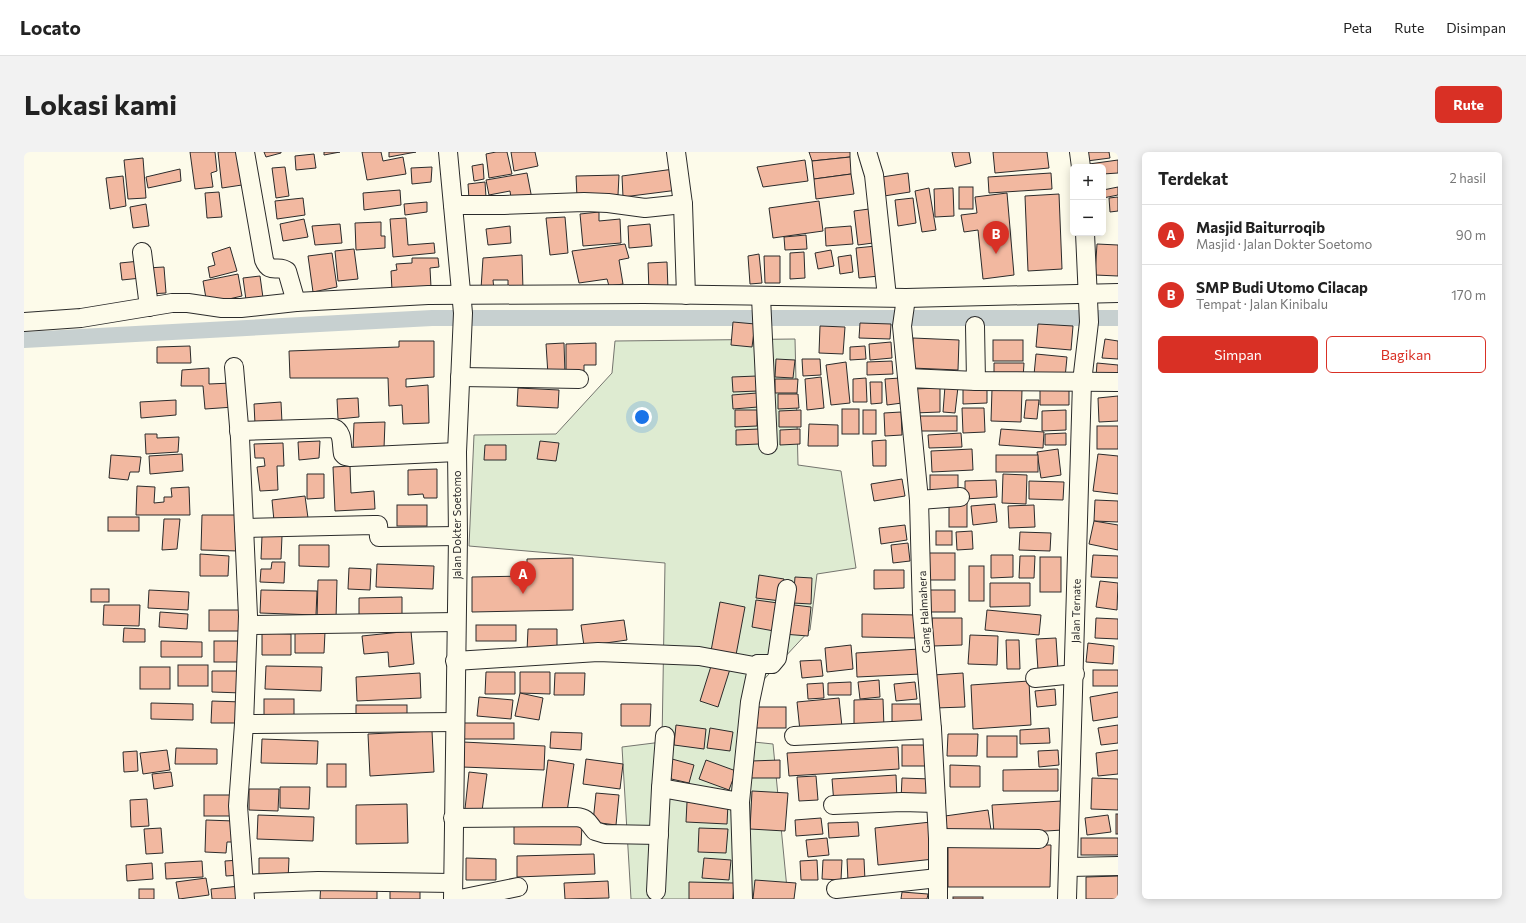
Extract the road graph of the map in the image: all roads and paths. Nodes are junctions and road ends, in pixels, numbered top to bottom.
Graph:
1 (245, 152) edge
2 (448, 152) edge
3 (676, 152) edge
4 (867, 152) edge
5 (1079, 152) edge
6 (1081, 164) edge
7 (683, 204) junction
8 (453, 205) junction
9 (1086, 236) edge
10 (142, 252) dead end
11 (1118, 293) edge
12 (686, 295) junction
13 (887, 297) junction
14 (296, 302) junction
15 (462, 304) junction
16 (149, 307) junction
17 (1088, 307) junction
18 (762, 309) junction
19 (904, 311) junction
20 (24, 322) edge
21 (975, 326) dead end
22 (234, 367) dead end
23 (460, 378) junction
24 (908, 378) junction
25 (579, 379) dead end
26 (976, 381) junction
27 (1082, 382) junction
28 (1118, 382) edge
29 (239, 431) junction
30 (768, 445) dead end
31 (457, 452) junction
32 (960, 497) dead end
33 (919, 500) junction
34 (244, 528) junction
35 (458, 536) junction
36 (788, 589) dead end
37 (456, 622) junction
38 (248, 625) junction
39 (455, 661) junction
40 (758, 664) junction
41 (1075, 674) junction
42 (1035, 678) dead end
43 (455, 722) junction
44 (244, 724) junction
45 (932, 729) junction
46 (664, 736) dead end
47 (794, 736) dead end
48 (661, 788) junction
49 (740, 802) junction
50 (936, 803) junction
51 (833, 805) dead end
52 (453, 818) junction
53 (659, 834) junction
54 (938, 838) junction
55 (1039, 839) dead end
56 (1118, 866) edge
57 (1069, 867) junction
58 (938, 878) junction
59 (518, 888) dead end
60 (836, 889) dead end
61 (244, 891) edge
62 (452, 891) edge
63 (656, 891) dead end
64 (460, 899) edge
65 (743, 899) edge
66 (938, 899) edge
67 (1067, 899) edge

1 - 14 street
2 - 8 street, Jalan Dokter Soetomo
3 - 7 street
4 - 13 street
5 - 6 street
7 - 8 street
7 - 12 street
8 - 15 street, Jalan Dokter Soetomo
9 - 17 street, Jalan Ternate
10 - 16 street
11 - 17 street
12 - 15 street
12 - 18 street
13 - 18 street
13 - 19 street
14 - 15 street
14 - 16 street
15 - 23 street, Jalan Dokter Soetomo
16 - 20 street
17 - 19 street
17 - 27 street, Jalan Ternate
18 - 30 street
19 - 24 street, Gang Halmahera
21 - 26 street
22 - 29 street
23 - 25 street
23 - 31 street, Jalan Dokter Soetomo
24 - 26 street
24 - 33 street, Gang Halmahera
26 - 27 street
27 - 28 street
27 - 41 street, Jalan Ternate
29 - 31 street
29 - 34 street
31 - 35 street, Jalan Dokter Soetomo
32 - 33 street
33 - 45 street, Gang Halmahera
34 - 35 street
34 - 38 street
35 - 37 street, Jalan Dokter Soetomo
36 - 40 street
37 - 38 street
37 - 39 street, Jalan Dokter Soetomo
38 - 44 street
39 - 40 street
39 - 43 street, Jalan Dokter Soetomo
40 - 49 street
41 - 42 street
41 - 57 street, Jalan Ternate
43 - 44 street
43 - 52 street, Jalan Dokter Soetomo
44 - 61 street
45 - 47 street
45 - 50 street, Gang Halmahera
46 - 48 street
48 - 49 street
48 - 53 street
49 - 65 street
50 - 51 street
50 - 54 street, Gang Halmahera
52 - 53 street
52 - 62 street, Jalan Dokter Soetomo
53 - 63 street
54 - 55 street
54 - 58 street, Gang Halmahera
56 - 57 street
57 - 67 street, Jalan Ternate
58 - 60 street
58 - 66 street, Gang Halmahera
59 - 64 street
61 - 62 street

